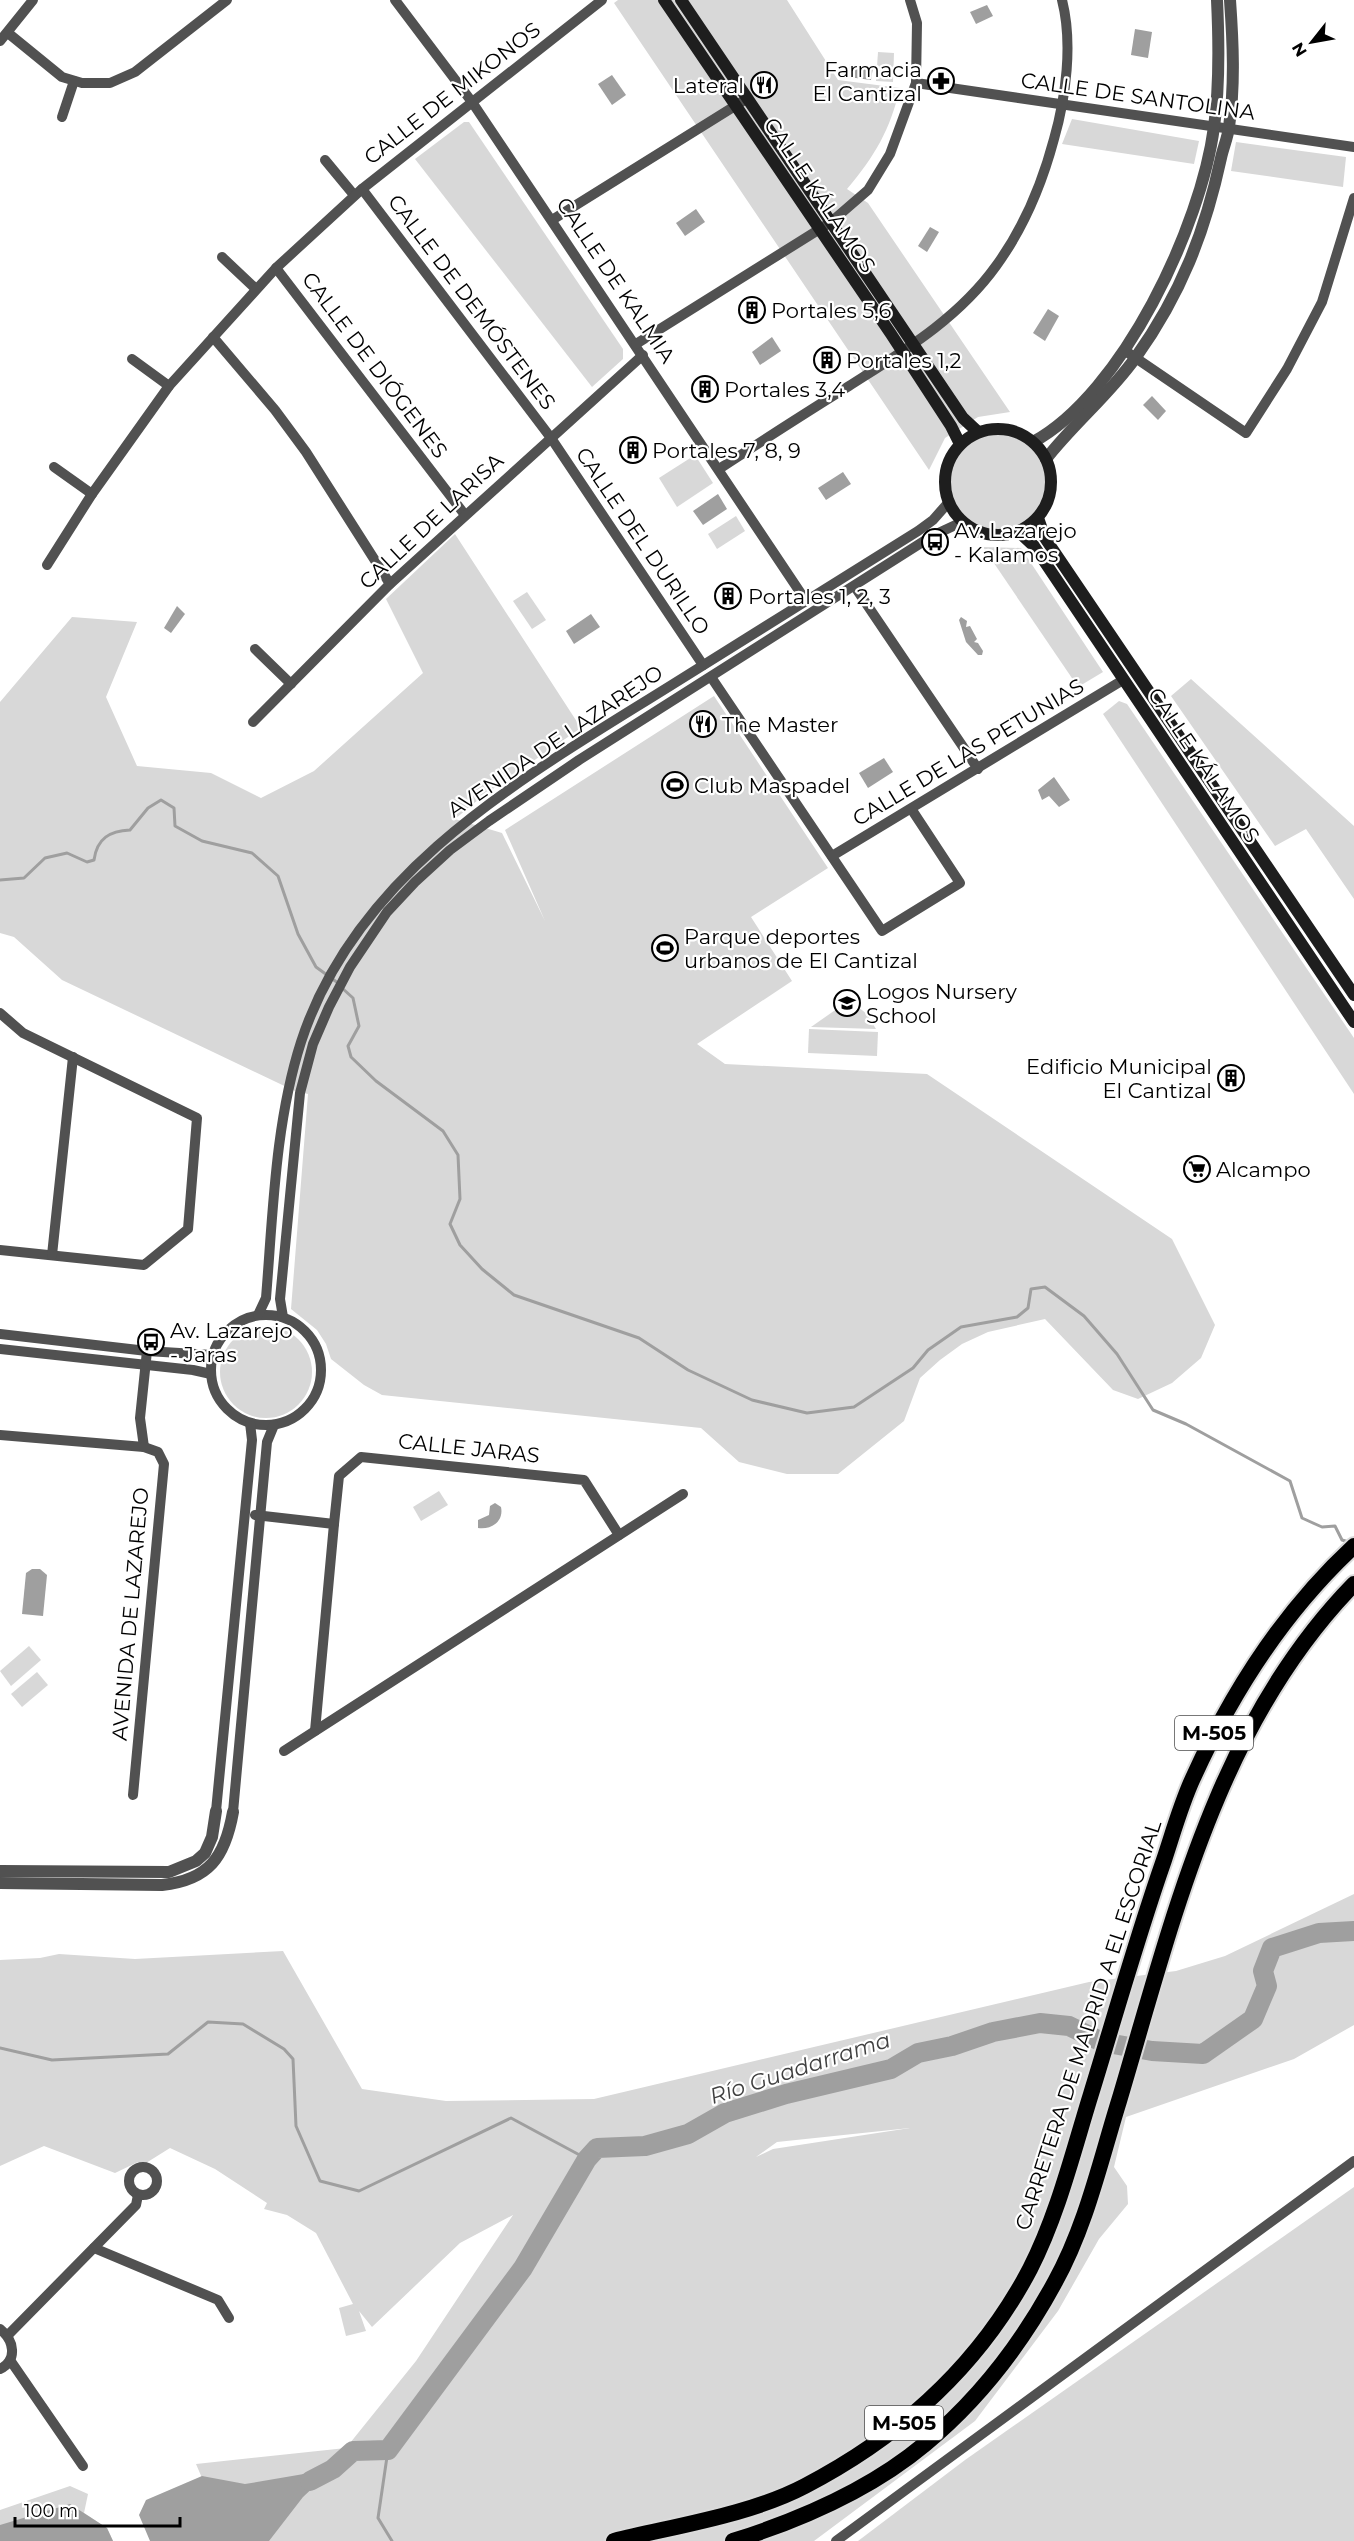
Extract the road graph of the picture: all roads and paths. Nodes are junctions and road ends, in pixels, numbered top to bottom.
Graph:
1 (33, 0) edge
2 (227, 0) edge
3 (395, 0) edge
4 (602, 0) edge
5 (664, 0) edge
6 (681, 0) edge
7 (910, 0) edge
8 (1062, 0) edge
9 (1217, 0) edge
10 (1230, 0) edge
11 (4, 37) edge
12 (74, 81) junction
13 (916, 83) junction
14 (748, 97) junction
15 (472, 102) junction
16 (1062, 104) junction
17 (736, 106) junction
18 (62, 117) dead end
19 (1215, 127) junction
20 (1229, 129) junction
21 (1354, 147) edge
22 (325, 159) dead end
23 (358, 192) junction
24 (1354, 198) edge
25 (552, 220) junction
26 (831, 222) junction
27 (819, 230) junction
28 (222, 256) dead end
29 (276, 268) junction
30 (256, 289) junction
31 (213, 337) junction
32 (636, 344) junction
33 (914, 344) junction
34 (1124, 350) junction
35 (902, 352) junction
36 (643, 355) junction
37 (1135, 358) junction
38 (132, 359) dead end
39 (169, 386) junction
40 (978, 432) junction
41 (550, 438) junction
42 (1033, 442) junction
43 (960, 444) junction
44 (1046, 459) junction
45 (54, 467) dead end
46 (719, 469) junction
47 (92, 494) junction
48 (948, 503) junction
49 (465, 515) junction
50 (1038, 518) junction
51 (962, 522) junction
52 (1019, 532) junction
53 (47, 565) dead end
54 (390, 584) junction
55 (855, 587) junction
56 (806, 602) junction
57 (255, 649) dead end
58 (703, 665) junction
59 (711, 677) junction
60 (1123, 680) junction
61 (291, 684) junction
62 (253, 722) dead end
63 (978, 769) junction
64 (912, 810) junction
65 (832, 856) junction
66 (1354, 994) edge
67 (0, 1013) edge
68 (1354, 1022) edge
69 (73, 1057) junction
70 (0, 1250) edge
71 (52, 1255) junction
72 (258, 1315) junction
73 (283, 1317) junction
74 (0, 1334) edge
75 (0, 1349) edge
76 (147, 1351) junction
77 (212, 1355) junction
78 (145, 1366) junction
79 (211, 1374) junction
80 (250, 1423) junction
81 (274, 1425) junction
82 (0, 1435) edge
83 (144, 1447) junction
84 (683, 1494) dead end
85 (245, 1514) junction
86 (261, 1516) junction
87 (334, 1524) junction
88 (620, 1535) junction
89 (1354, 1546) edge
90 (1354, 1584) edge
91 (315, 1731) junction
92 (284, 1751) dead end
93 (133, 1796) dead end
94 (216, 1811) joint
95 (233, 1812) joint
96 (0, 1871) edge
97 (0, 1883) edge
98 (1354, 2161) edge
99 (138, 2195) dead end
100 (94, 2248) junction
101 (229, 2318) dead end
102 (4, 2332) edge
103 (10, 2360) junction
104 (0, 2369) edge
105 (83, 2466) dead end
106 (614, 2541) edge
107 (733, 2541) edge
108 (836, 2541) edge

1 - 11 street
2 - 12 street
3 - 15 street, CALLE DE KALMIA
4 - 15 street, CALLE DE MIKONOS
5 - 17 main road, CALLE KÁLAMOS
6 - 14 main road, CALLE KÁLAMOS
7 - 13 street
8 - 16 street
9 - 19 street
10 - 20 street
11 - 12 street
12 - 18 street
13 - 16 street, CALLE DE SANTOLINA
13 - 26 street
14 - 17 street
14 - 26 main road, CALLE KÁLAMOS
15 - 23 street, CALLE DE MIKONOS
15 - 25 street, CALLE DE KALMIA
16 - 19 street, CALLE DE SANTOLINA
16 - 33 street
17 - 25 street
17 - 27 main road, CALLE KÁLAMOS
19 - 20 street, CALLE DE SANTOLINA
19 - 34 street
20 - 21 street, CALLE DE SANTOLINA
20 - 37 street
22 - 23 street
23 - 29 street, CALLE DE MIKONOS
23 - 41 street, CALLE DE DEMÓSTENES
24 - 37 street
25 - 32 street, CALLE DE KALMIA
26 - 27 street
26 - 33 main road, CALLE KÁLAMOS
27 - 32 street
27 - 35 main road, CALLE KÁLAMOS
28 - 30 street
29 - 30 street, CALLE DE MIKONOS
29 - 49 street, CALLE DE DIÓGENES
30 - 31 street, CALLE DE MIKONOS
31 - 39 street, CALLE DE MIKONOS
31 - 54 street
32 - 36 street, CALLE DE KALMIA
33 - 35 street
33 - 40 main road, CALLE KÁLAMOS
34 - 37 street
34 - 42 street
35 - 43 main road, CALLE KÁLAMOS
35 - 46 street
36 - 41 street, CALLE DE LARISA
36 - 46 street, CALLE DE KALMIA
37 - 44 street
38 - 39 street
39 - 47 street, CALLE DE MIKONOS
40 - 42 main road
40 - 43 main road
41 - 49 street, CALLE DE LARISA
41 - 58 street, CALLE DEL DURILLO
42 - 44 main road
43 - 48 main road
44 - 50 main road
45 - 47 street
46 - 56 street, CALLE DE KALMIA
47 - 53 street, CALLE DE MIKONOS
48 - 51 main road
48 - 56 street, AVENIDA DE LAZAREJO
49 - 54 street, CALLE DE LARISA
50 - 52 main road
50 - 66 main road, CALLE KÁLAMOS
51 - 52 main road
51 - 55 street, AVENIDA DE LAZAREJO
52 - 60 main road, CALLE KÁLAMOS
54 - 61 street, CALLE DE LARISA
55 - 59 street, AVENIDA DE LAZAREJO
55 - 63 street
56 - 58 street, AVENIDA DE LAZAREJO
57 - 61 street
58 - 72 street, AVENIDA DE LAZAREJO
59 - 65 street
59 - 73 street, AVENIDA DE LAZAREJO
60 - 63 street, CALLE DE LAS PETUNIAS
60 - 68 main road, CALLE KÁLAMOS
61 - 62 street, CALLE DE LARISA
63 - 64 street, CALLE DE LAS PETUNIAS
64 - 65 street, CALLE DE LAS PETUNIAS
64 - 65 street
67 - 69 street
69 - 71 street
69 - 71 street
70 - 71 street
72 - 73 street
72 - 77 street
73 - 81 street
74 - 76 street
75 - 78 street
76 - 77 street
76 - 78 street
77 - 79 street
78 - 79 street
78 - 83 street
79 - 80 street
80 - 81 street
80 - 85 street
81 - 86 street
82 - 83 street
83 - 93 street, AVENIDA DE LAZAREJO
84 - 88 street
85 - 86 street
85 - 94 street
86 - 87 street
86 - 95 street
87 - 88 street, CALLE JARAS
87 - 91 street, CALLE JARAS
88 - 91 street
89 - 106 highway, CARRETERA DE MADRID A EL ESCORIAL / M-505
90 - 107 highway, M-505
91 - 92 street
94 - 96 street
95 - 97 street
98 - 108 street
99 - 100 street
100 - 101 street
100 - 102 street
102 - 103 street
103 - 104 street
103 - 105 street

